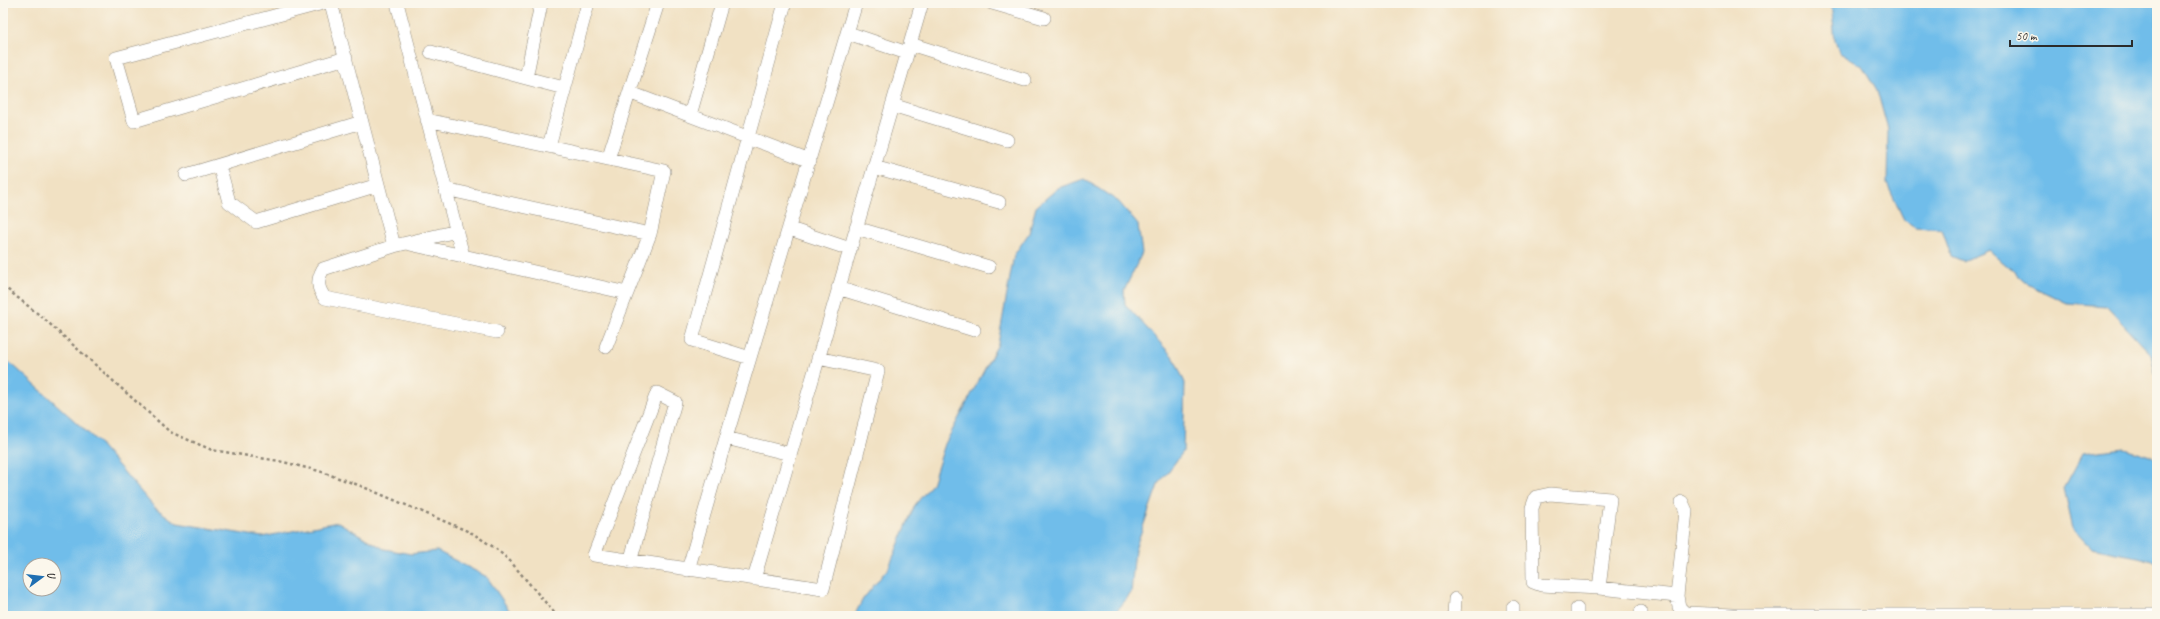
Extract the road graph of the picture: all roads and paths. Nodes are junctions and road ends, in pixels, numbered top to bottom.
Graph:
1 (322, 3) edge
2 (331, 3) edge
3 (397, 3) edge
4 (540, 3) edge
5 (588, 3) edge
6 (658, 3) edge
7 (722, 3) edge
8 (785, 3) edge
9 (856, 3) edge
10 (922, 3) edge
11 (992, 3) edge
12 (1044, 18) dead end
13 (848, 33) junction
14 (908, 48) junction
15 (431, 52) dead end
16 (346, 58) junction
17 (526, 78) junction
18 (1025, 80) dead end
19 (564, 88) junction
20 (631, 93) junction
21 (892, 105) junction
22 (690, 115) junction
23 (427, 120) junction
24 (362, 122) junction
25 (748, 137) junction
26 (1007, 140) dead end
27 (549, 146) junction
28 (608, 159) junction
29 (810, 161) junction
30 (219, 165) junction
31 (874, 167) junction
32 (186, 175) dead end
33 (378, 185) junction
34 (445, 189) junction
35 (999, 202) dead end
36 (856, 228) junction
37 (790, 229) junction
38 (457, 231) junction
39 (650, 234) junction
40 (400, 245) junction
41 (850, 250) junction
42 (463, 256) junction
43 (989, 267) dead end
44 (3, 286) edge
45 (838, 288) junction
46 (627, 294) junction
47 (974, 330) dead end
48 (497, 332) dead end
49 (606, 347) dead end
50 (750, 358) junction
51 (818, 358) junction
52 (726, 438) junction
53 (790, 454) junction
54 (1682, 502) dead end
55 (630, 562) junction
56 (688, 570) junction
57 (754, 579) junction
58 (1599, 588) junction
59 (1677, 596) junction
60 (1455, 599) dead end
61 (1734, 615) edge
62 (2002, 615) edge
63 (2157, 615) edge
64 (557, 616) edge
65 (1454, 616) edge

1 - 16 street
2 - 16 street
3 - 23 street
4 - 17 street
5 - 19 street
6 - 20 street
7 - 22 street
8 - 25 street
9 - 13 street
10 - 14 street
11 - 12 street
13 - 14 street
13 - 29 street
14 - 18 street
14 - 21 street
15 - 17 street
16 - 24 street
17 - 19 street
19 - 27 street
20 - 22 street
20 - 28 street
21 - 26 street
21 - 31 street
22 - 25 street
23 - 27 street
23 - 34 street
24 - 30 street
24 - 33 street
25 - 29 street
25 - 50 street
27 - 28 street
28 - 39 street
29 - 37 street
30 - 32 street
30 - 33 street
31 - 35 street
31 - 36 street
33 - 40 street
34 - 38 street
34 - 39 street
36 - 41 street
36 - 43 street
37 - 41 street
37 - 50 street
38 - 40 street
38 - 42 street
39 - 46 street
40 - 42 street
40 - 48 street
41 - 45 street
42 - 46 street
44 - 64 path
45 - 47 street
45 - 51 street
46 - 49 street
50 - 52 street
51 - 53 street
51 - 57 street
52 - 53 street
52 - 56 street
53 - 57 street
54 - 59 street
55 - 55 street
55 - 56 street
56 - 57 street
58 - 58 street
58 - 59 street
59 - 61 street
60 - 65 street
61 - 62 street
62 - 63 street

